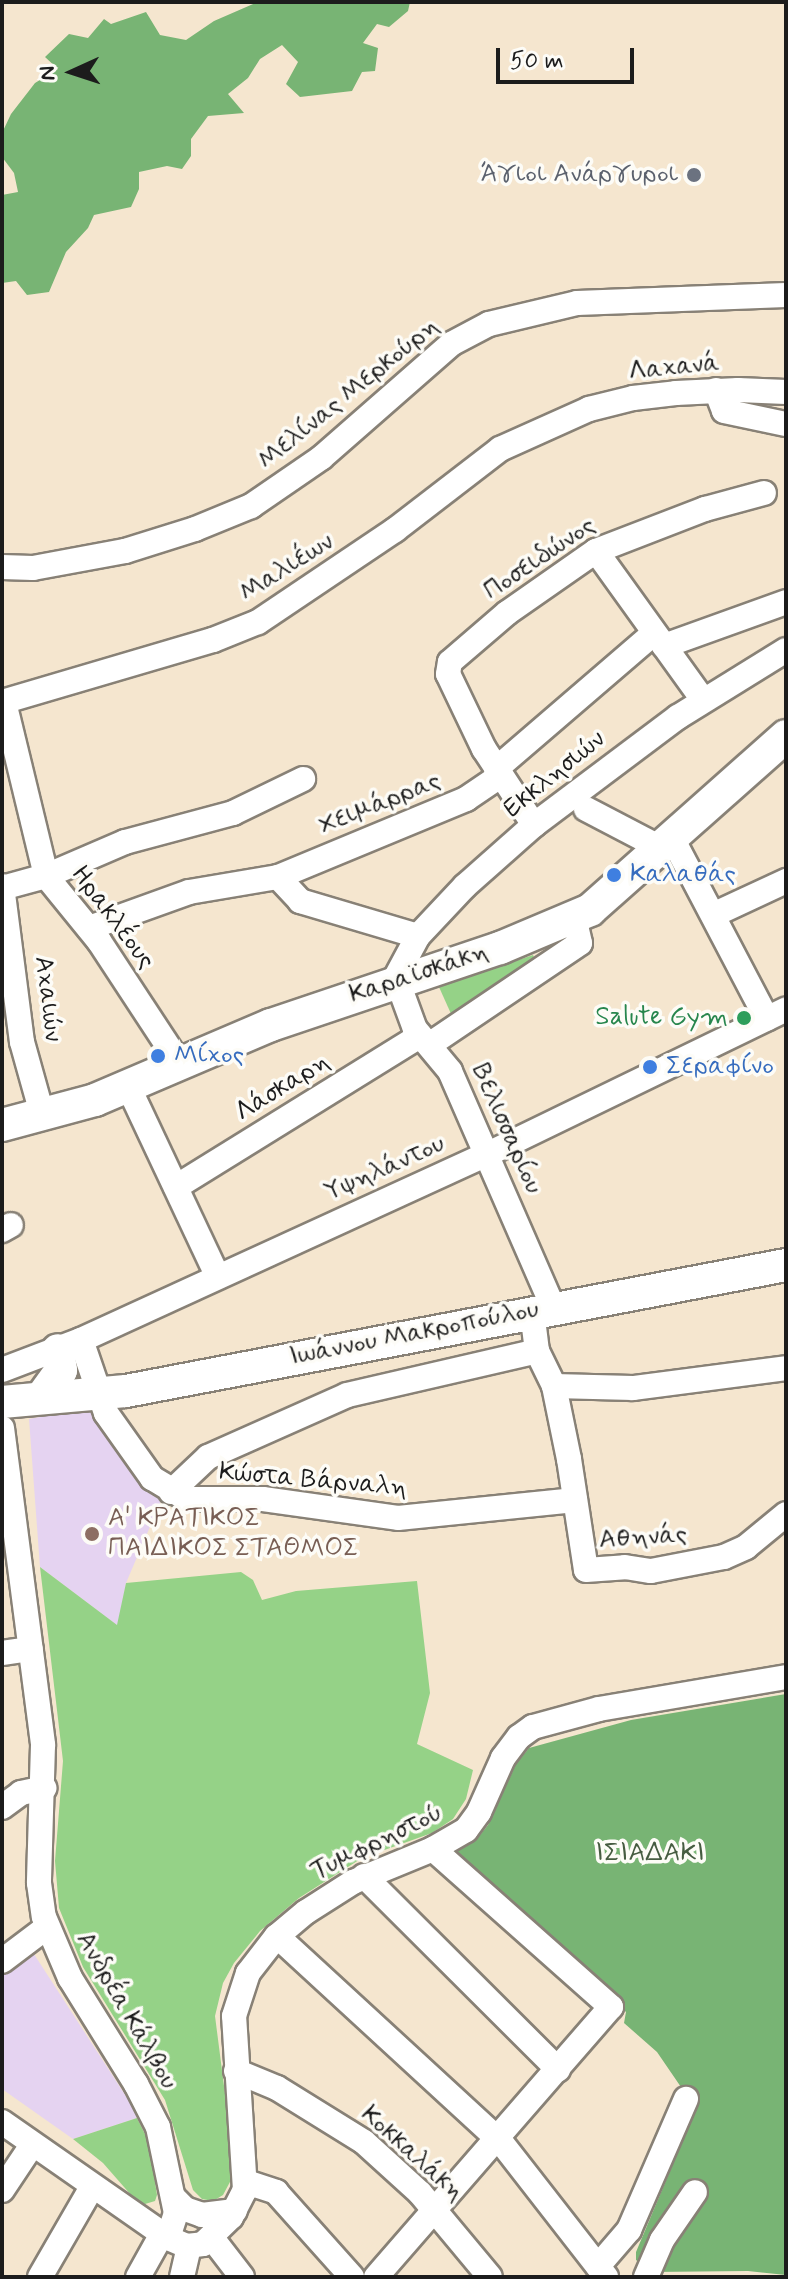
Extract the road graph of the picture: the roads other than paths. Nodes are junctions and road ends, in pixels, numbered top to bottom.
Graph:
1 (786, 295) edge
2 (716, 390) junction
3 (786, 392) edge
4 (571, 416) joint
5 (786, 424) edge
6 (764, 493) dead end
7 (596, 551) junction
8 (2, 567) edge
9 (786, 602) edge
10 (659, 640) junction
11 (786, 650) edge
12 (703, 700) junction
13 (3, 702) edge
14 (786, 736) edge
15 (498, 773) junction
16 (303, 779) dead end
17 (586, 809) dead end
18 (534, 825) junction
19 (666, 843) junction
20 (46, 876) junction
21 (278, 877) junction
22 (786, 881) edge
23 (2, 887) edge
24 (713, 915) junction
25 (574, 918) junction
26 (89, 928) junction
27 (418, 936) junction
28 (396, 981) junction
29 (776, 1014) edge
30 (424, 1040) junction
31 (179, 1063) junction
32 (128, 1086) junction
33 (43, 1117) junction
34 (3, 1122) edge
35 (488, 1154) junction
36 (176, 1187) junction
37 (786, 1265) edge
38 (217, 1275) junction
39 (542, 1309) junction
40 (70, 1345) junction
41 (537, 1351) junction
42 (786, 1368) edge
43 (2, 1370) edge
44 (554, 1386) junction
45 (99, 1393) junction
46 (41, 1398) junction
47 (2, 1402) edge
48 (2, 1428) edge
49 (171, 1492) junction
50 (575, 1500) junction
51 (786, 1514) edge
52 (9, 1527) edge
53 (586, 1570) joint
54 (31, 1649) junction
55 (2, 1653) edge
56 (786, 1677) edge
57 (44, 1788) junction
58 (2, 1807) edge
59 (433, 1849) junction
60 (364, 1876) junction
61 (47, 1927) junction
62 (277, 1936) junction
63 (2, 1961) edge
64 (558, 2069) junction
65 (236, 2071) junction
66 (686, 2099) dead end
67 (2, 2122) edge
68 (497, 2137) junction
69 (32, 2145) junction
70 (246, 2182) junction
71 (92, 2187) junction
72 (2, 2190) edge
73 (695, 2192) dead end
74 (175, 2199) junction
75 (435, 2209) junction
76 (235, 2211) junction
77 (183, 2239) junction
78 (602, 2271) edge
79 (40, 2277) edge
80 (138, 2277) edge
81 (182, 2277) edge
82 (242, 2277) edge
83 (352, 2277) edge
84 (376, 2277) edge
85 (490, 2277) edge
86 (646, 2277) edge

1 - 8 street, Μελίνας Μερκούρη
2 - 3 street, Λαχανά
2 - 4 street, Λαχανά
2 - 5 street
4 - 13 street, Μαλιέων
6 - 7 street, Ποσειδώνος
7 - 10 street
7 - 15 street, Ποσειδώνος
9 - 10 street, Χειμάρρας
10 - 12 street
10 - 15 street, Χειμάρρας
11 - 12 street, Εκκλησιών
12 - 18 street, Εκκλησιών
13 - 20 street, Ηρακλέους
14 - 19 main road, Καραϊσκάκη
15 - 18 street
15 - 21 street, Χειμάρρας
16 - 20 street
17 - 19 street
18 - 27 street, Εκκλησιών
19 - 24 street
19 - 25 main road, Καραϊσκάκη
20 - 23 street
20 - 26 street, Ηρακλέους
21 - 26 street, Χειμάρρας
21 - 27 street
22 - 24 street
23 - 33 street, Αχαιών
24 - 29 street
25 - 28 main road, Καραϊσκάκη
25 - 30 street, Λάσκαρη
26 - 31 street, Ηρακλέους
27 - 28 street, Εκκλησιών
28 - 30 street, Βελισσαρίου
28 - 31 main road, Καραϊσκάκη
29 - 35 street, Υψηλάντου
30 - 35 street, Βελισσαρίου
30 - 36 street, Λάσκαρη
31 - 32 main road, Καραϊσκάκη
32 - 33 main road, Καραϊσκάκη
32 - 36 street
33 - 34 main road, Καραϊσκάκη
35 - 38 street, Υψηλάντου
35 - 39 street, Βελισσαρίου
36 - 38 street
37 - 39 main road, Ιωάννου Μακροπούλου
38 - 40 street, Υψηλάντου
39 - 41 street, Βελισσαρίου
39 - 45 main road, Ιωάννου Μακροπούλου
40 - 43 street, Υψηλάντου
40 - 45 street
40 - 46 main road
41 - 44 street, Βελισσαρίου
41 - 49 street
42 - 44 street
44 - 50 street, Βελισσαρίου
45 - 46 main road, Ιωάννου Μακροπούλου
45 - 49 street
46 - 47 main road, Ιωάννου Μακροπούλου
48 - 52 street, Ανδρέα Κάλβου
49 - 50 street, Κώστα Βάρναλη
50 - 53 street, Βελισσαρίου
51 - 53 street, Αθηνάς
52 - 54 street, Ανδρέα Κάλβου
54 - 55 street
54 - 57 street, Ανδρέα Κάλβου
56 - 59 street, Τυμφρηστού
57 - 58 street
57 - 61 street, Ανδρέα Κάλβου
59 - 60 street, Τυμφρηστού
59 - 64 street
60 - 62 street, Τυμφρηστού
60 - 64 street
61 - 63 street
61 - 74 street, Ανδρέα Κάλβου
62 - 65 street, Τυμφρηστού
62 - 68 street
64 - 68 street
65 - 70 street, Τυμφρηστού
65 - 75 street, Κοκκαλάκη
66 - 78 street
67 - 69 street
68 - 75 street
68 - 78 street
69 - 71 street
69 - 72 street
70 - 76 street, Τυμφρηστού
70 - 83 street
71 - 77 street
71 - 79 street
73 - 86 street
74 - 76 street
74 - 77 street, Ανδρέα Κάλβου
75 - 84 street
75 - 85 street, Κοκκαλάκη
76 - 77 street, Τυμφρηστού
77 - 80 street
77 - 81 street, Ανδρέα Κάλβου
77 - 82 street

